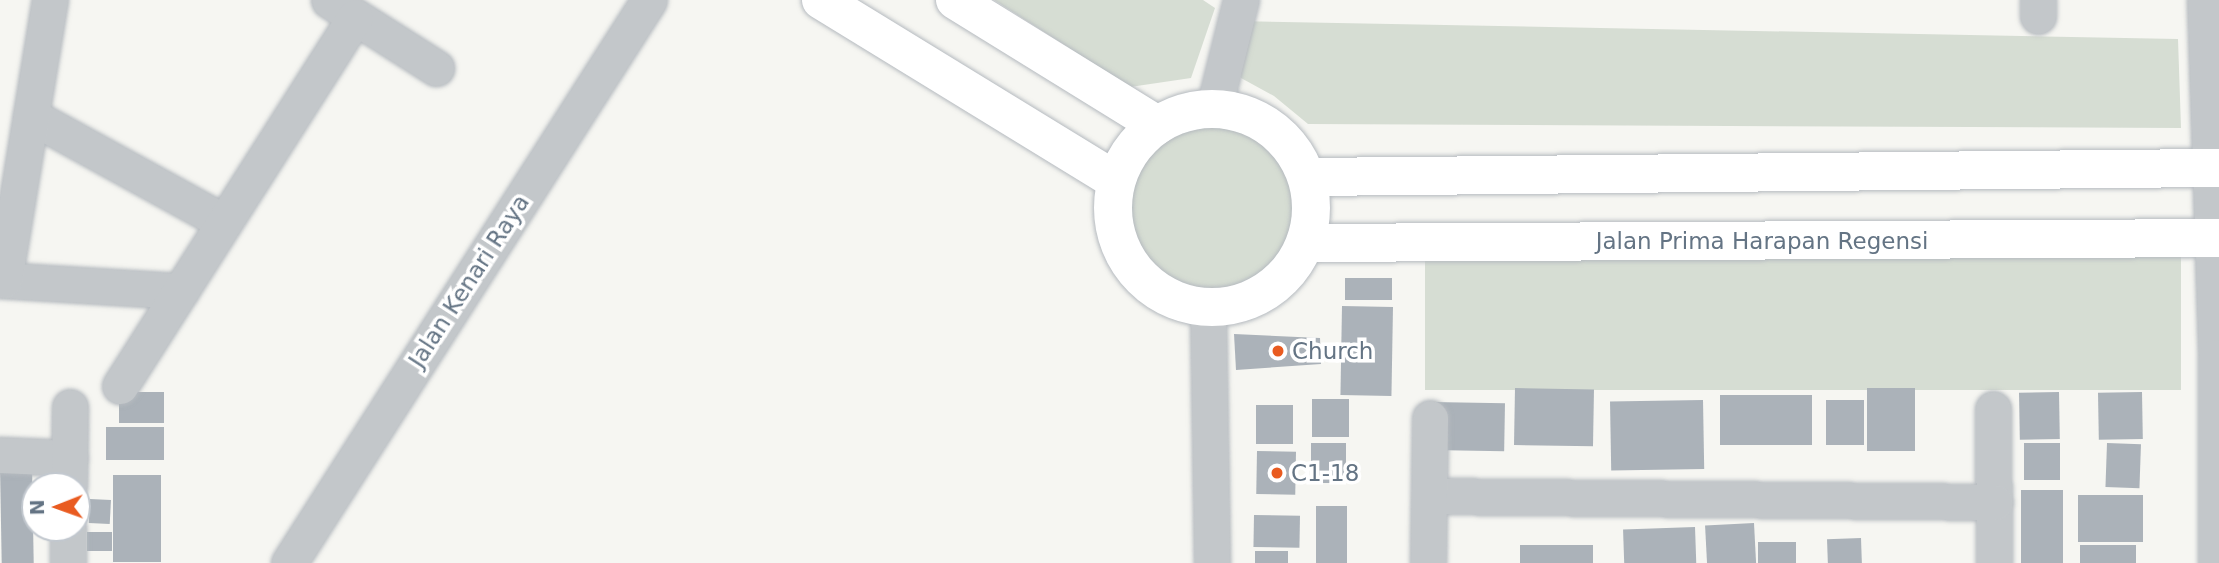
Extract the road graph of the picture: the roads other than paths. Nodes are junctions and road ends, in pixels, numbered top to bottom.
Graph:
1 (50, 0) edge
2 (649, 0) edge
3 (821, 0) edge
4 (955, 0) edge
5 (1241, 0) edge
6 (2205, 0) edge
7 (342, 8) edge
8 (436, 68) dead end
9 (1214, 108) junction
10 (31, 116) junction
11 (1157, 125) junction
12 (2212, 174) edge
13 (1307, 177) junction
14 (1116, 181) junction
15 (224, 222) junction
16 (2214, 235) edge
17 (1306, 243) junction
18 (2, 280) edge
19 (181, 290) junction
20 (1208, 309) junction
21 (120, 386) dead end
22 (70, 407) dead end
23 (1993, 409) dead end
24 (1430, 418) dead end
25 (0, 455) edge
26 (70, 472) edge
27 (1429, 496) junction
28 (1995, 502) junction
29 (68, 542) edge
30 (68, 563) edge
31 (289, 563) edge
32 (1212, 563) edge
33 (1427, 563) edge
34 (1994, 563) edge
35 (2216, 563) edge

1 - 10 street
2 - 31 street, Jalan Kenari Raya
3 - 14 street
4 - 11 street
5 - 9 street
6 - 12 street
7 - 8 street
7 - 15 street
9 - 11 street
9 - 13 street
10 - 15 street
10 - 18 street
11 - 14 street
12 - 13 street
12 - 16 street
13 - 17 street
14 - 20 street
15 - 19 street
16 - 17 street, Jalan Prima Harapan Regensi
16 - 35 street
17 - 20 street
18 - 19 street
19 - 21 street
20 - 32 street
22 - 26 street
23 - 28 street
24 - 27 street
25 - 26 street
27 - 28 street
27 - 33 street
28 - 34 street
29 - 30 street

